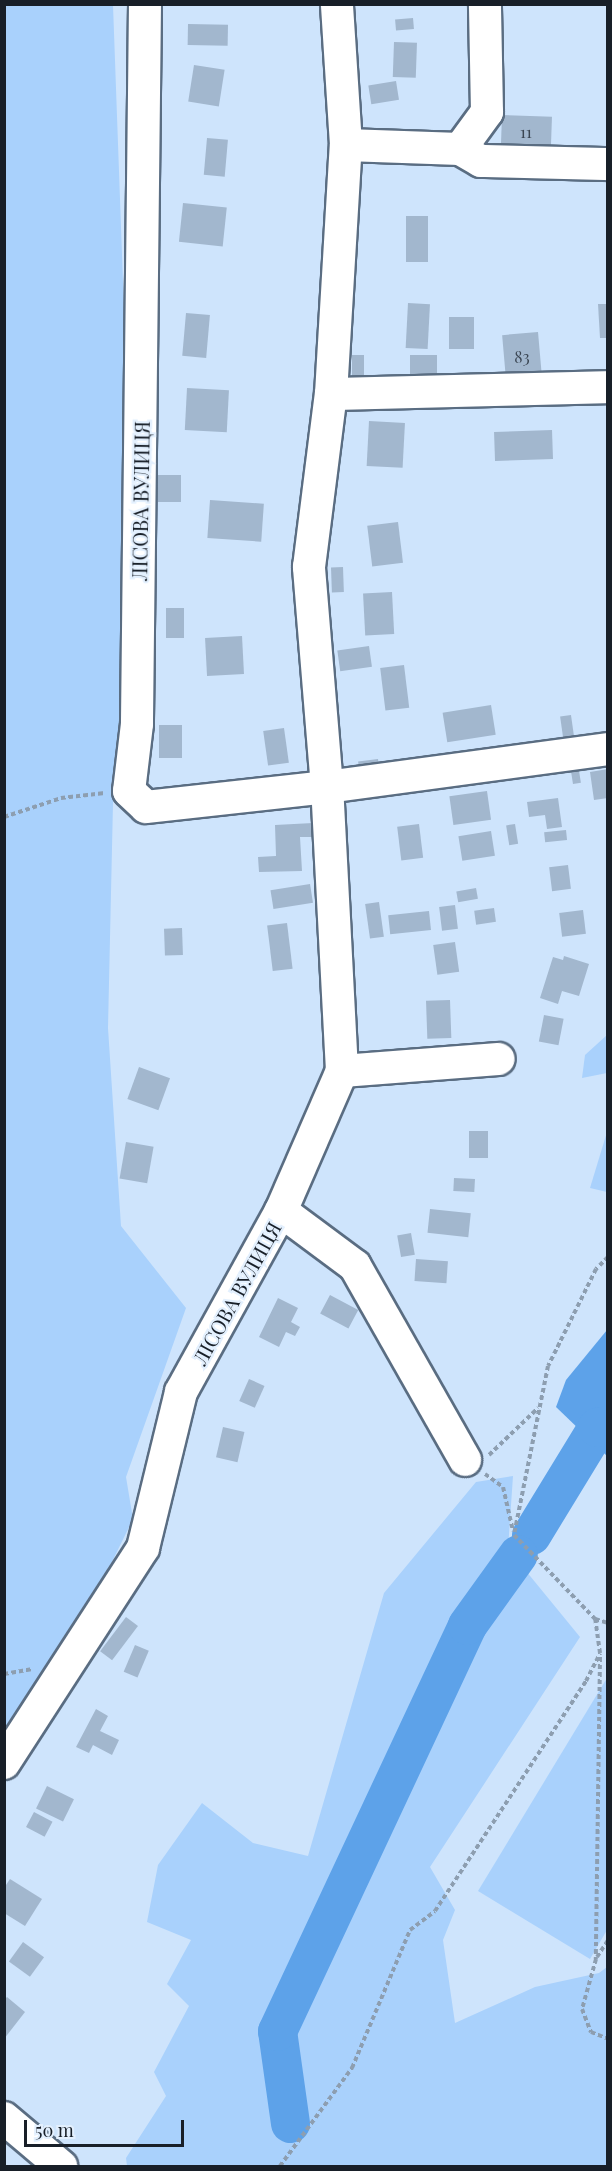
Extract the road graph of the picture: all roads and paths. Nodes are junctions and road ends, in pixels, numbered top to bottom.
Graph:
1 (146, 4) edge
2 (336, 4) edge
3 (485, 4) edge
4 (346, 145) junction
5 (460, 149) junction
6 (608, 164) edge
7 (608, 387) edge
8 (331, 394) junction
9 (608, 748) edge
10 (327, 788) junction
11 (129, 790) junction
12 (4, 817) edge
13 (499, 1059) dead end
14 (342, 1071) junction
15 (281, 1211) junction
16 (608, 1257) edge
17 (539, 1407) junction
18 (471, 1464) junction
19 (514, 1536) junction
20 (595, 1619) junction
21 (608, 1623) edge
22 (600, 1653) junction
23 (4, 1763) edge
24 (608, 1940) edge
25 (596, 1959) junction
26 (608, 2039) edge
27 (4, 2118) edge
28 (61, 2166) edge
29 (280, 2166) edge

1 - 11 street, ЛІСОВА ВУЛИЦЯ
2 - 4 street, ЛІСОВА ВУЛИЦЯ
3 - 5 street
4 - 5 street
4 - 8 street, ЛІСОВА ВУЛИЦЯ
5 - 6 street
7 - 8 street
8 - 10 street, ЛІСОВА ВУЛИЦЯ
9 - 10 street
10 - 11 street
10 - 14 street, ЛІСОВА ВУЛИЦЯ
11 - 12 path
13 - 14 street
14 - 15 street, ЛІСОВА ВУЛИЦЯ
15 - 18 street
15 - 23 street, ЛІСОВА ВУЛИЦЯ
16 - 17 path
17 - 18 path
17 - 19 path
18 - 19 path
19 - 20 path
20 - 21 path
20 - 22 path
22 - 25 path
22 - 29 path
24 - 25 path
25 - 26 path
27 - 28 street

